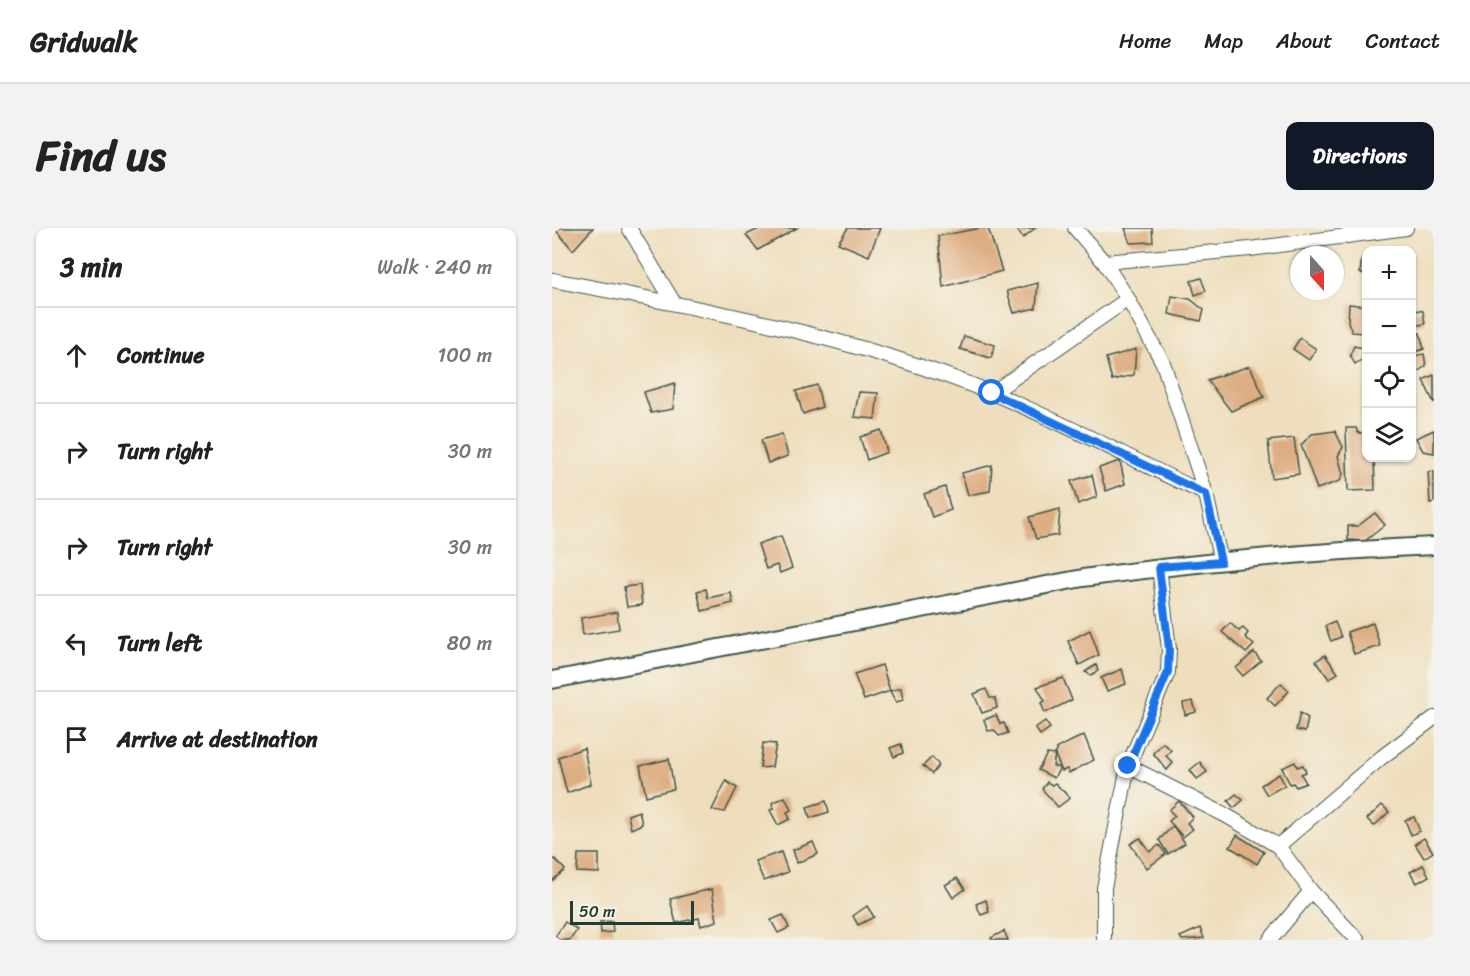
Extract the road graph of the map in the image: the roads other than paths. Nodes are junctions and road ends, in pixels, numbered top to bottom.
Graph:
1 (629, 228) edge
2 (1075, 228) edge
3 (1406, 228) edge
4 (1104, 262) junction
5 (552, 280) edge
6 (1128, 299) junction
7 (674, 303) junction
8 (992, 393) junction
9 (1206, 494) junction
10 (1434, 546) edge
11 (1221, 562) junction
12 (1159, 567) junction
13 (552, 680) edge
14 (1434, 718) edge
15 (1128, 766) junction
16 (1278, 846) junction
17 (1311, 891) junction
18 (1104, 940) edge
19 (1270, 940) edge
20 (1358, 940) edge

1 - 7 street
2 - 4 street
3 - 4 street
4 - 6 street
5 - 7 street
6 - 8 street
6 - 9 street
7 - 8 street
8 - 9 street
9 - 11 street
10 - 11 street
11 - 12 street
12 - 13 street
12 - 15 street
14 - 16 street
15 - 16 street
15 - 18 street
16 - 17 street
17 - 19 street
17 - 20 street

